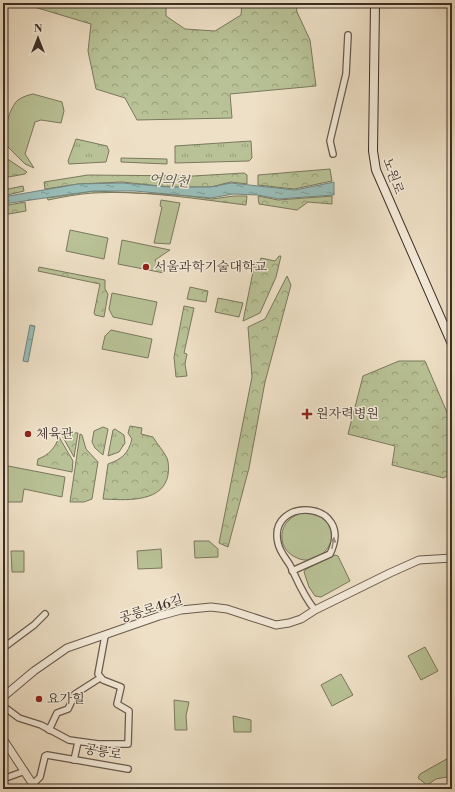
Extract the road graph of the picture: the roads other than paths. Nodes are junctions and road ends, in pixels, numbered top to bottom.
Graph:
1 (375, 3) edge
2 (348, 35) dead end
3 (333, 154) dead end
4 (452, 344) edge
5 (452, 558) edge
6 (292, 570) junction
7 (315, 610) junction
8 (45, 614) dead end
9 (105, 636) junction
10 (3, 648) edge
11 (100, 678) junction
12 (4, 697) edge
13 (3, 706) edge
14 (49, 730) junction
15 (3, 739) edge
16 (78, 742) junction
17 (74, 760) junction
18 (128, 769) dead end
19 (24, 771) junction
20 (3, 779) edge
21 (35, 787) edge

1 - 4 main road, 노원로
2 - 3 street
5 - 7 street, 공릉로46길
6 -> 6 street
6 - 7 street
7 - 9 street, 공릉로46길
8 - 10 street
9 - 11 street
9 - 12 street, 공릉로46길
11 - 14 street
11 - 16 street
13 - 14 street
14 - 16 street
15 - 19 street, 공릉로
16 - 17 street, 공릉로
17 - 18 street, 공릉로
17 - 21 street, 공릉로
19 - 20 street
19 - 21 street, 공릉로

